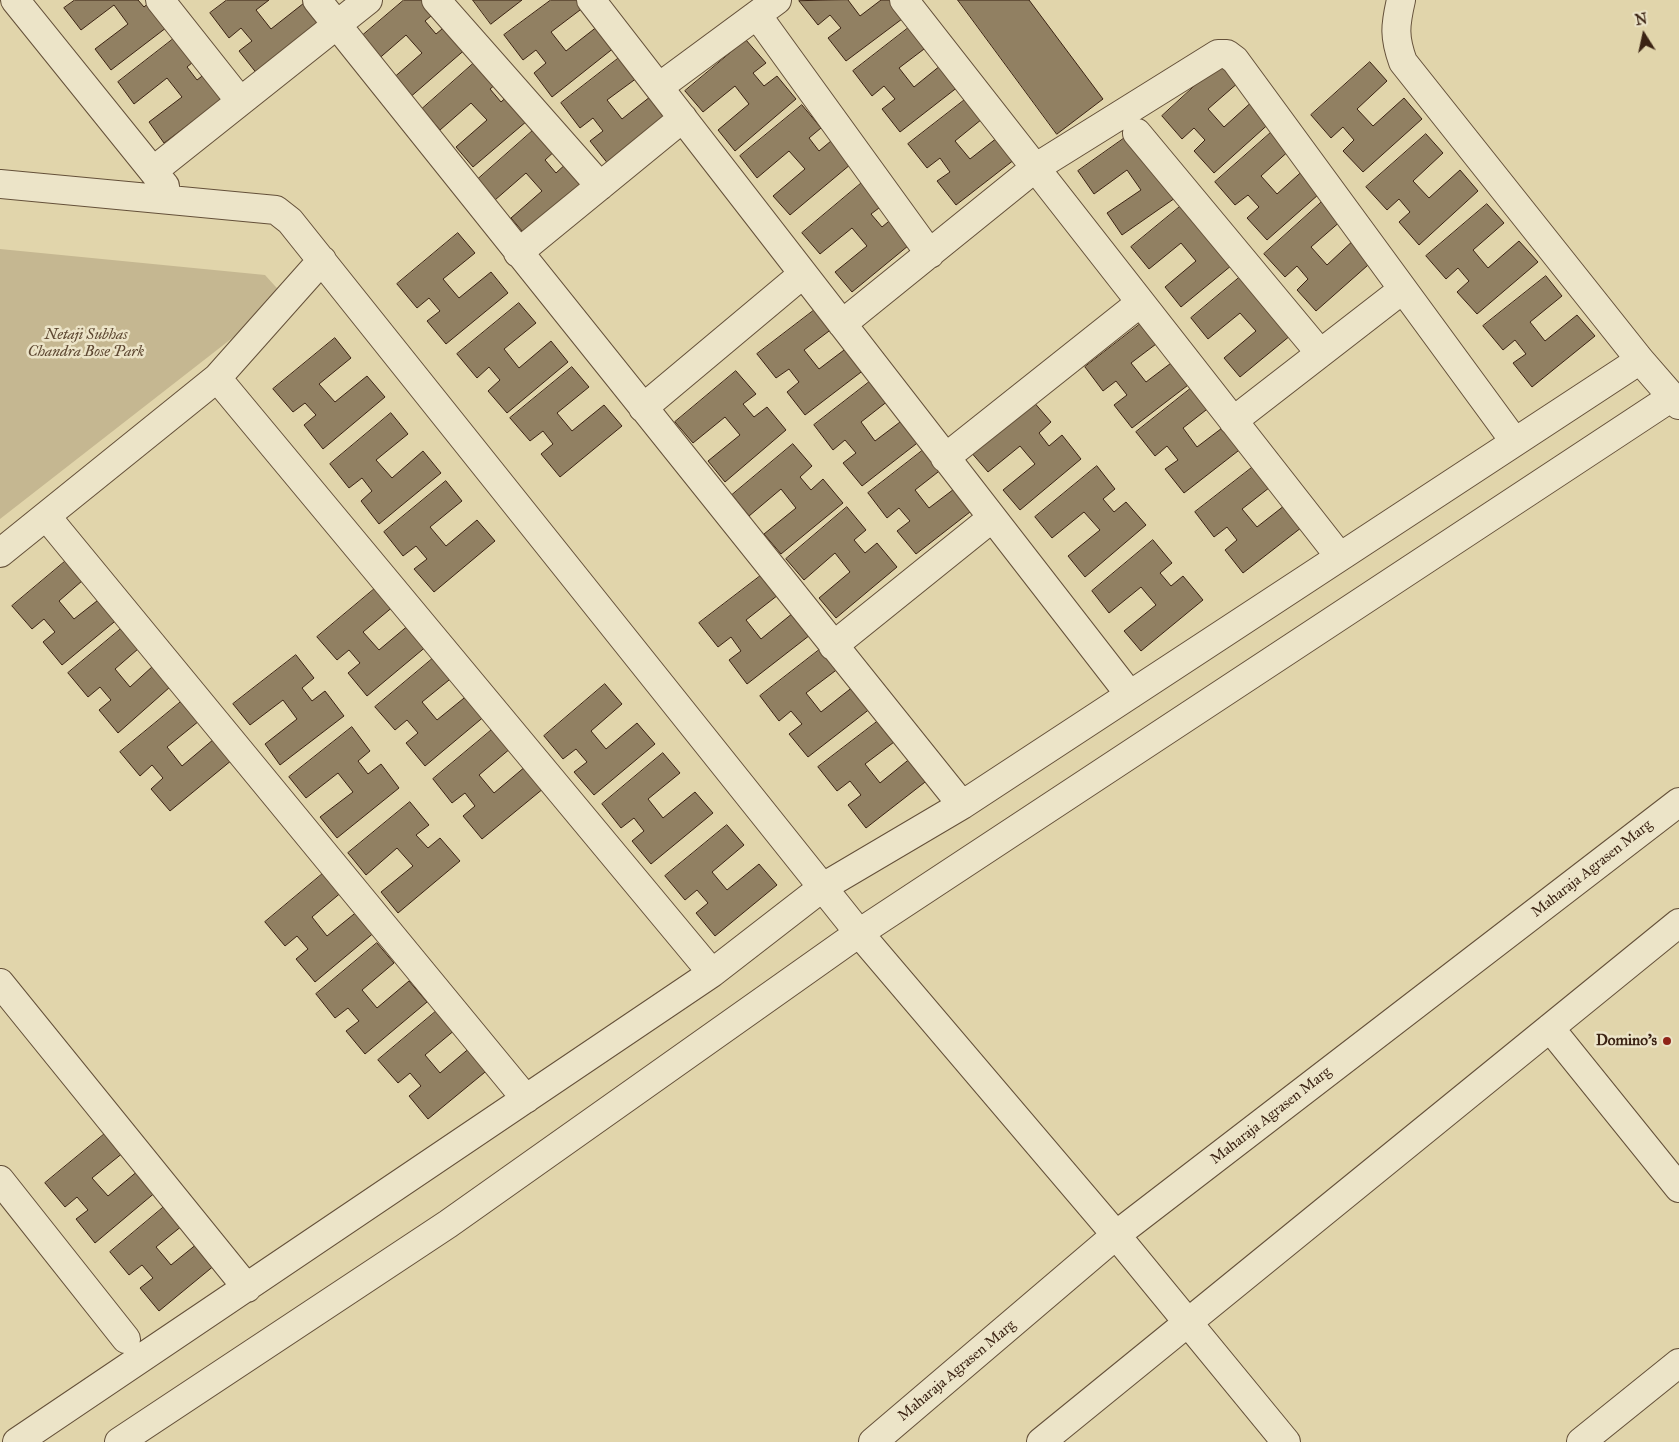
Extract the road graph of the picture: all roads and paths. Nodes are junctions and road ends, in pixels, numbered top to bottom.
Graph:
1 (15, 0) edge
2 (160, 0) edge
3 (317, 0) edge
4 (368, 0) edge
5 (436, 0) edge
6 (591, 0) edge
7 (904, 0) edge
8 (1401, 0) edge
9 (767, 7) edge
10 (336, 25) junction
11 (659, 87) junction
12 (240, 101) junction
13 (683, 118) junction
14 (1137, 133) dead end
15 (1036, 168) junction
16 (153, 171) junction
17 (0, 184) edge
18 (600, 186) junction
19 (176, 200) junction
20 (518, 253) junction
21 (930, 254) junction
22 (322, 260) junction
23 (803, 274) junction
24 (1402, 290) junction
25 (1140, 303) junction
26 (842, 324) junction
27 (1320, 353) junction
28 (1640, 360) junction
29 (217, 378) junction
30 (1676, 401) edge
31 (643, 408) junction
32 (1232, 421) junction
33 (1515, 442) junction
34 (945, 458) junction
35 (46, 516) junction
36 (992, 518) junction
37 (0, 553) edge
38 (1340, 557) junction
39 (833, 646) junction
40 (1130, 695) junction
41 (1679, 802) edge
42 (962, 805) junction
43 (823, 887) junction
44 (1679, 923) edge
45 (860, 933) junction
46 (712, 973) junction
47 (0, 983) edge
48 (1550, 1028) junction
49 (526, 1099) junction
50 (0, 1180) edge
51 (1679, 1188) edge
52 (1116, 1235) junction
53 (247, 1288) junction
54 (1189, 1322) junction
55 (126, 1339) dead end
56 (1679, 1363) edge
57 (17, 1442) edge
58 (119, 1442) edge
59 (873, 1442) edge
60 (1041, 1442) edge
61 (1286, 1442) edge
62 (1580, 1442) edge

1 - 16 street
2 - 12 street
3 - 10 street
4 - 10 street
5 - 18 street
6 - 11 street
7 - 15 street
8 - 28 street
9 - 11 street
9 - 21 street
10 - 12 street
10 - 20 street
11 - 13 street
12 - 16 street
13 - 18 street
13 - 23 street
14 - 27 street
15 - 21 street
15 - 24 street
15 - 25 street
16 - 19 street
17 - 19 street
18 - 20 street
19 - 22 street
20 - 31 street
21 - 26 street
22 - 29 street
22 - 43 street
23 - 26 street
23 - 31 street
24 - 27 street
24 - 33 street
25 - 32 street
25 - 34 street
26 - 34 street
27 - 32 street
28 - 30 street
28 - 33 street
29 - 35 street
29 - 46 street
30 - 45 street
31 - 39 street
32 - 38 street
33 - 38 street
34 - 36 street
35 - 37 street
35 - 49 street
36 - 39 street
36 - 40 street
38 - 40 street
39 - 42 street
40 - 42 street
41 - 52 street, Maharaja Agrasen Marg
42 - 43 street
43 - 45 street
43 - 46 street
44 - 48 street
45 - 52 street
45 - 58 street
46 - 49 street
47 - 53 street
48 - 51 street
48 - 54 street
49 - 53 street
50 - 55 street
52 - 54 street
52 - 59 street, Maharaja Agrasen Marg
53 - 57 street
54 - 60 street
54 - 61 street
56 - 62 street

